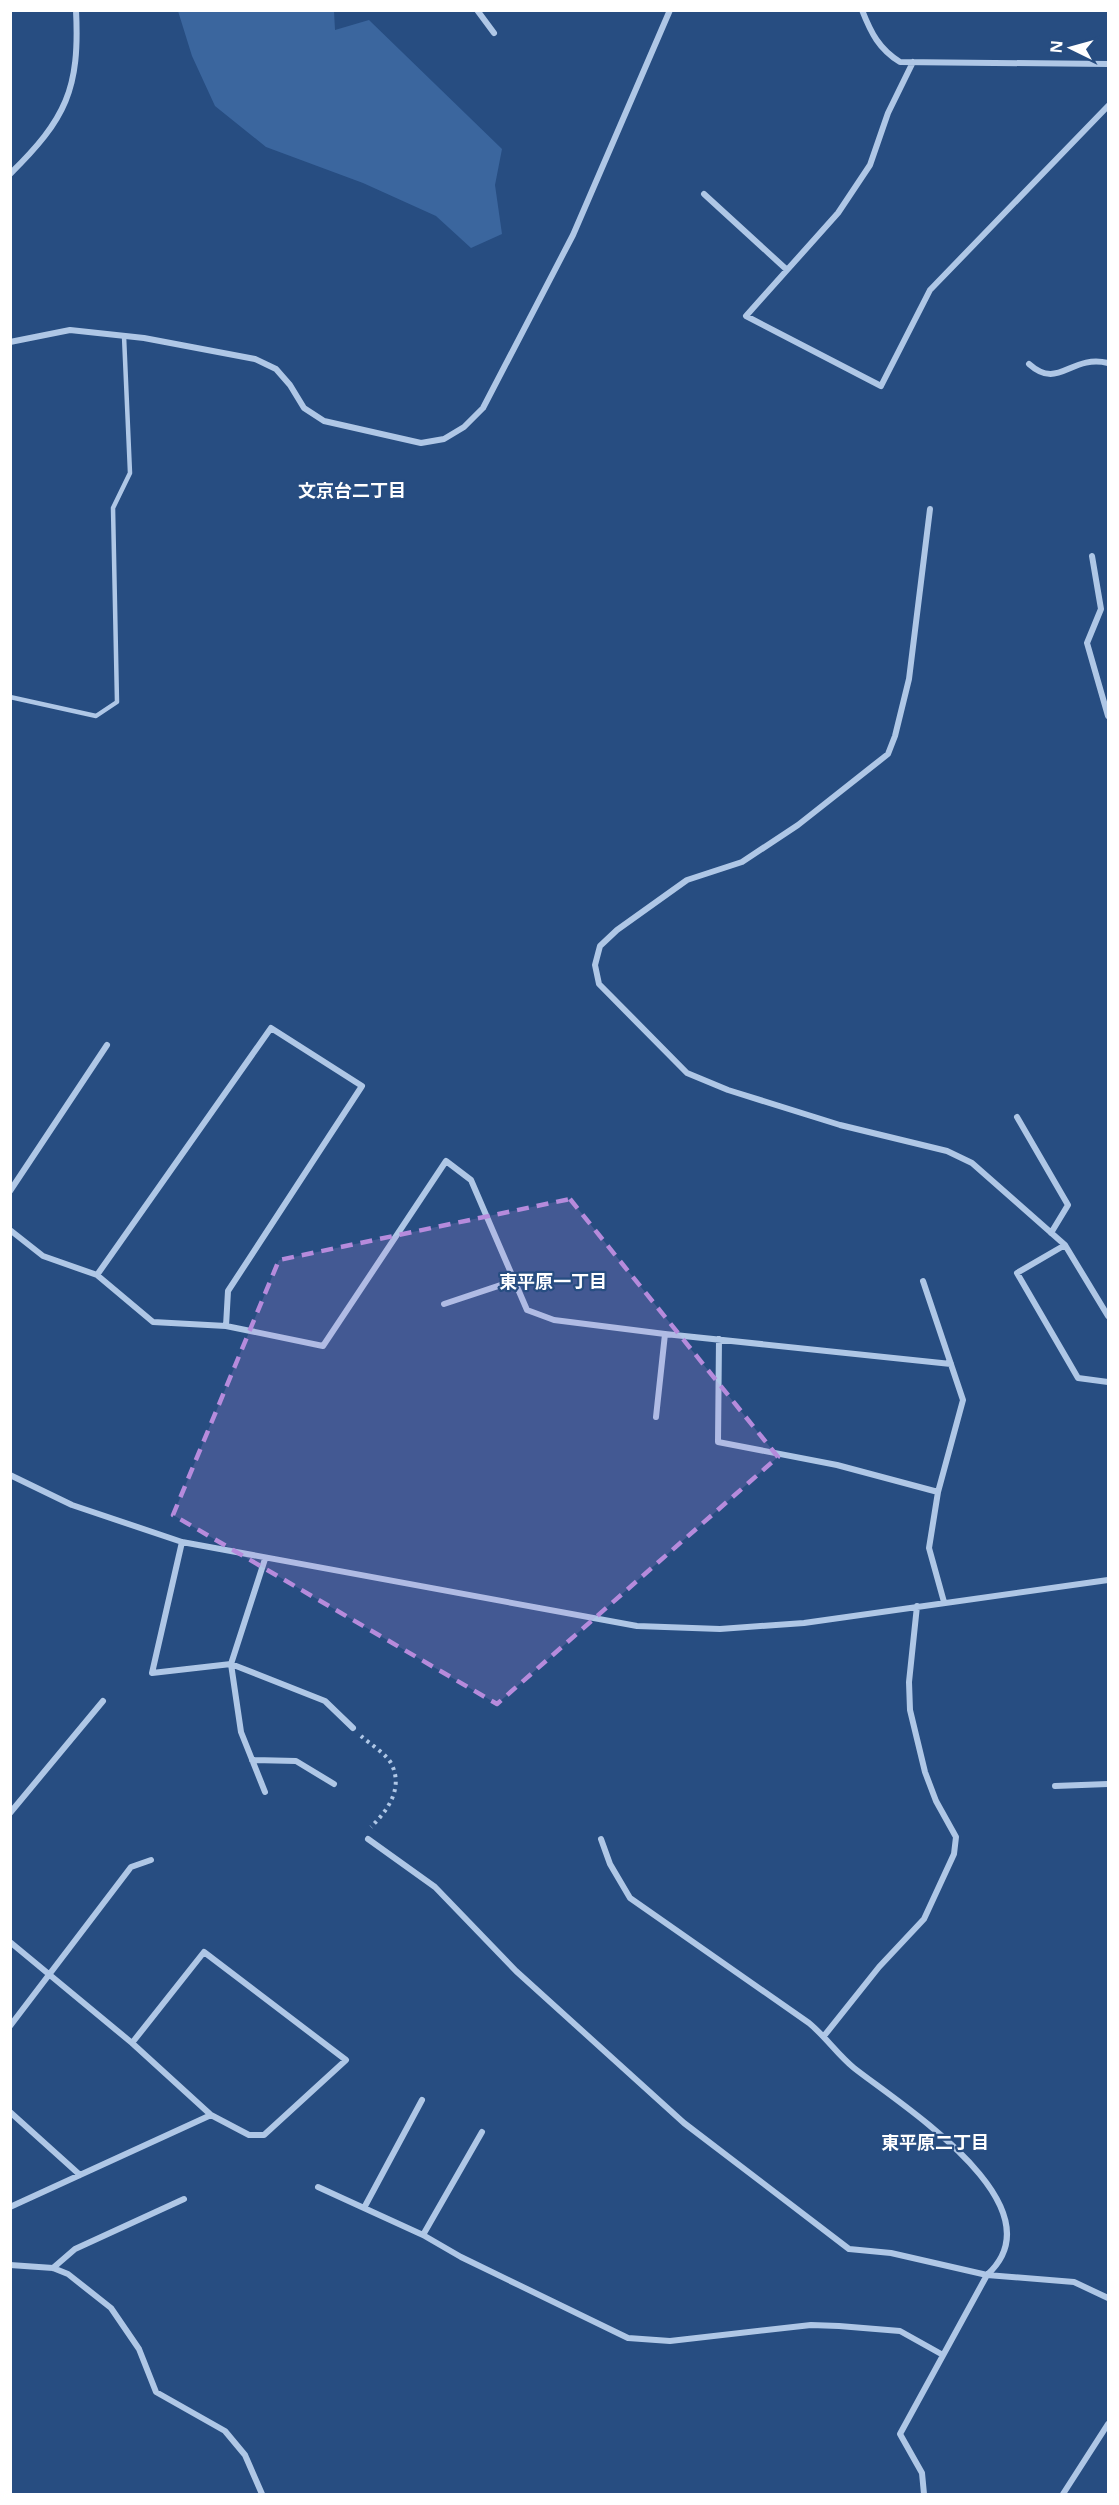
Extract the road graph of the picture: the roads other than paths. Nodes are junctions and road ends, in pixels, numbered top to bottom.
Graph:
1 (76, 10) edge
2 (477, 10) edge
3 (670, 10) edge
4 (862, 10) edge
5 (494, 33) dead end
6 (913, 62) junction
7 (1108, 64) edge
8 (1108, 106) edge
9 (10, 174) edge
10 (704, 194) dead end
11 (786, 269) junction
12 (124, 336) junction
13 (10, 342) edge
14 (1108, 363) edge
15 (1029, 364) dead end
16 (930, 509) dead end
17 (1092, 556) dead end
18 (10, 697) edge
19 (1108, 716) edge
20 (107, 1045) dead end
21 (1017, 1117) dead end
22 (10, 1191) edge
23 (10, 1230) edge
24 (1051, 1233) junction
25 (1065, 1245) junction
26 (97, 1275) junction
27 (513, 1281) junction
28 (923, 1281) dead end
29 (444, 1304) dead end
30 (1108, 1316) edge
31 (226, 1326) junction
32 (665, 1334) junction
33 (719, 1340) junction
34 (951, 1364) junction
35 (1108, 1382) edge
36 (656, 1417) dead end
37 (10, 1475) edge
38 (938, 1492) junction
39 (182, 1542) junction
40 (265, 1559) junction
41 (1108, 1580) edge
42 (944, 1602) junction
43 (917, 1606) junction
44 (231, 1664) junction
45 (103, 1701) dead end
46 (353, 1728) road end
47 (252, 1760) junction
48 (334, 1784) dead end
49 (1108, 1784) edge
50 (1055, 1786) dead end
51 (265, 1792) dead end
52 (10, 1813) edge
53 (368, 1839) road end
54 (601, 1839) dead end
55 (151, 1860) dead end
56 (10, 1942) edge
57 (50, 1975) junction
58 (10, 2026) edge
59 (824, 2036) junction
60 (132, 2043) junction
61 (422, 2100) dead end
62 (10, 2112) edge
63 (212, 2115) junction
64 (482, 2132) dead end
65 (80, 2175) junction
66 (318, 2187) dead end
67 (184, 2199) dead end
68 (10, 2207) edge
69 (364, 2208) junction
70 (423, 2235) junction
71 (10, 2265) edge
72 (53, 2268) junction
73 (987, 2275) junction
74 (1108, 2298) edge
75 (943, 2355) junction
76 (1108, 2424) edge
77 (262, 2494) edge
78 (924, 2494) edge
79 (1063, 2494) edge

1 - 9 street
2 - 5 street
3 - 12 street
4 - 6 street
6 - 7 street
6 - 11 street
8 - 11 street
10 - 11 street
12 - 13 street
12 - 18 lane
14 - 15 street
16 - 24 street
17 - 19 street
20 - 22 street
21 - 24 street
23 - 26 street
24 - 25 street
25 - 30 street
25 - 35 street
26 - 31 street
26 - 31 street
27 - 29 street
27 - 31 street
27 - 32 street
28 - 34 street
32 - 33 street
32 - 36 street
33 - 34 street
33 - 38 street
34 - 38 street
37 - 39 street
38 - 42 street
39 - 40 street
39 - 44 street
40 - 43 street
40 - 44 street
41 - 42 street
42 - 43 street
43 - 59 street
44 - 46 street
44 - 47 street
45 - 52 street
47 - 48 street
47 - 51 street
49 - 50 street
53 - 73 street
54 - 59 street
55 - 57 street
56 - 57 street
57 - 58 street
57 - 60 street
59 - 73 street
60 - 63 street
60 - 63 street
61 - 69 street
62 - 65 street
63 - 65 street
64 - 70 street
65 - 68 street
66 - 69 street
67 - 72 street
69 - 70 street
70 - 75 street
71 - 72 street
72 - 77 street
73 - 74 street
73 - 75 street
75 - 78 street
76 - 79 street

